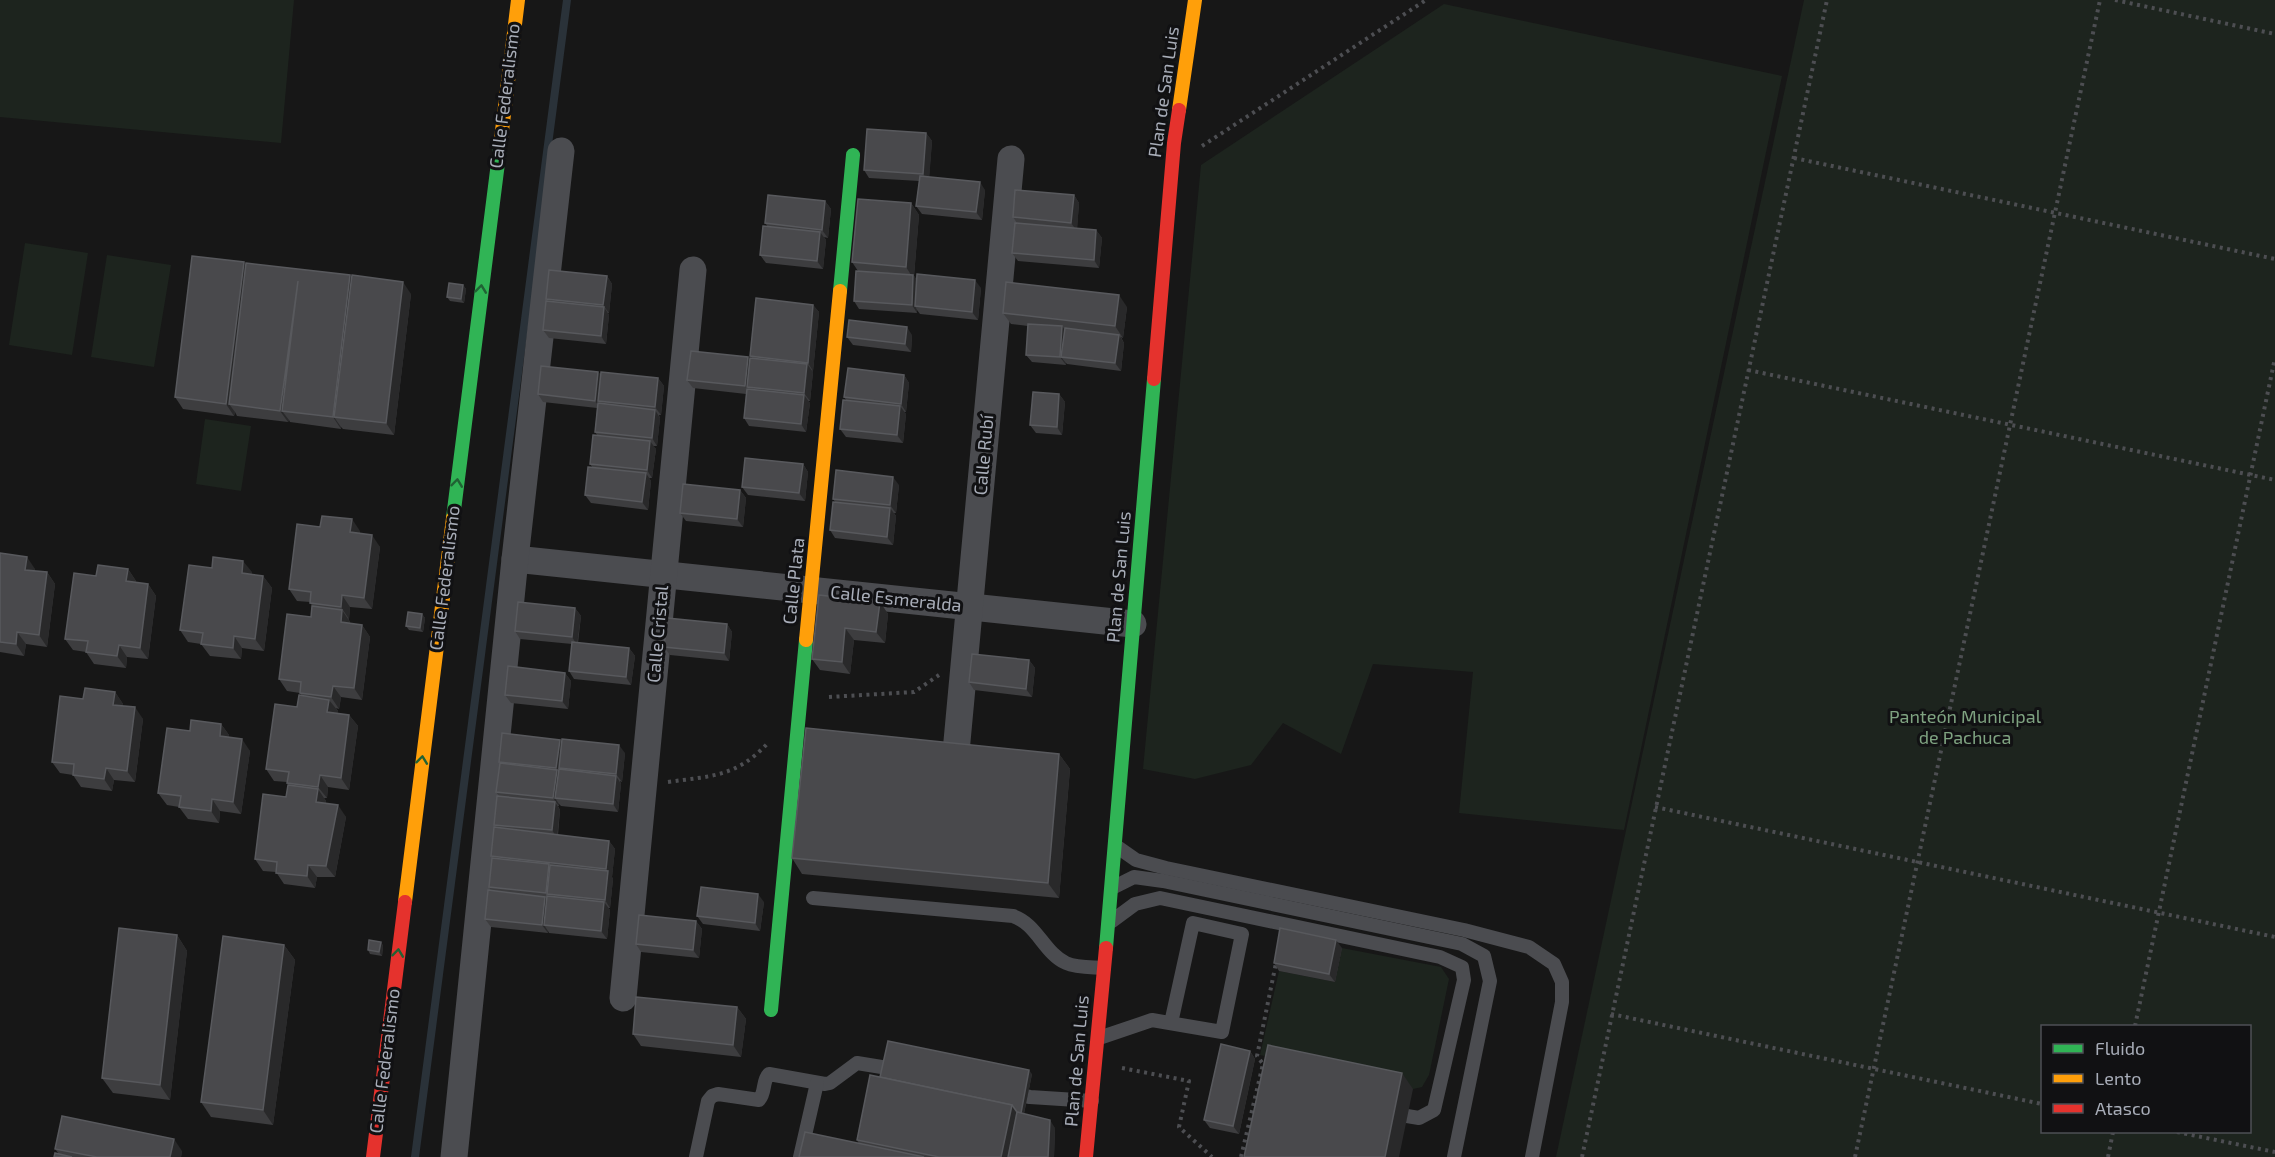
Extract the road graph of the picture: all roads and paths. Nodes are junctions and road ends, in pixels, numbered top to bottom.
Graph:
1 (518, 0) edge
2 (1196, 0) edge
3 (1426, 0) edge
4 (1827, 0) edge
5 (2100, 0) edge
6 (2115, 0) edge
7 (2275, 34) edge
8 (1174, 143) junction
9 (561, 151) dead end
10 (853, 155) dead end
11 (1794, 158) junction
12 (1011, 159) dead end
13 (2054, 213) junction
14 (2275, 259) edge
15 (693, 270) dead end
16 (2275, 358) edge
17 (1748, 370) junction
18 (2010, 424) junction
19 (2250, 475) junction
20 (2275, 480) edge
21 (516, 559) junction
22 (664, 575) junction
23 (811, 590) junction
24 (970, 607) junction
25 (1133, 624) junction
26 (956, 752) edge
27 (1655, 807) junction
28 (1115, 846) junction
29 (1918, 862) junction
30 (1112, 888) junction
31 (813, 898) dead end
32 (2159, 912) junction
33 (1108, 924) junction
34 (2275, 937) edge
35 (1279, 952) edge
36 (1104, 968) junction
37 (623, 998) dead end
38 (771, 1010) dead end
39 (1611, 1014) junction
40 (1171, 1023) junction
41 (2135, 1025) edge
42 (1097, 1039) junction
43 (1095, 1062) junction
44 (1874, 1069) junction
45 (918, 1074) edge
46 (817, 1083) junction
47 (996, 1090) edge
48 (1092, 1101) junction
49 (2041, 1104) edge
50 (1407, 1116) dead end
51 (2113, 1133) edge
52 (2186, 1133) edge
53 (2275, 1152) edge
54 (373, 1157) edge
55 (454, 1157) edge
56 (696, 1157) edge
57 (800, 1157) edge
58 (1086, 1157) edge
59 (1212, 1157) edge
60 (1241, 1157) edge
61 (1454, 1157) edge
62 (1532, 1157) edge
63 (1582, 1157) edge
64 (1855, 1157) edge
65 (2108, 1157) edge

54 -> 1 street, Calle Federalismo
2 - 8 street, Plan de San Luis
3 - 8 path
4 - 11 path
5 - 13 path
6 - 7 path
8 - 25 street, Plan de San Luis
9 - 21 street
10 - 23 street, Calle Plata
11 - 13 path
11 - 17 path
12 - 24 street, Calle Rubí
13 - 14 path
13 - 18 path
15 - 22 street, Calle Cristal
16 - 19 path
17 - 18 path
17 - 27 path
18 - 19 path
18 - 29 path
19 - 20 path
19 - 32 path
21 - 22 street, Calle Esmeralda
21 - 55 street
22 - 23 street, Calle Esmeralda
22 - 37 street, Calle Cristal
23 - 24 street, Calle Esmeralda
23 - 38 street, Calle Plata
24 - 25 street, Calle Esmeralda
24 - 26 street, Calle Rubí
25 - 28 street, Plan de San Luis
27 - 29 path
27 - 39 path
28 - 30 street, Plan de San Luis
28 - 62 lane
29 - 32 path
29 - 44 path
30 - 33 street, Plan de San Luis
30 - 61 lane
31 - 36 lane
32 - 34 path
32 - 41 path
33 - 36 street, Plan de San Luis
33 - 50 lane
35 - 60 path
36 - 42 street, Plan de San Luis
39 - 44 path
39 - 63 path
40 - 40 lane
40 - 42 lane
42 - 43 street, Plan de San Luis
43 - 48 street, Plan de San Luis
43 - 59 path
44 - 49 path
44 - 64 path
45 - 46 lane
46 - 56 lane
46 - 57 lane
47 - 48 lane
48 - 58 street, Plan de San Luis
51 - 65 path
52 - 53 path

